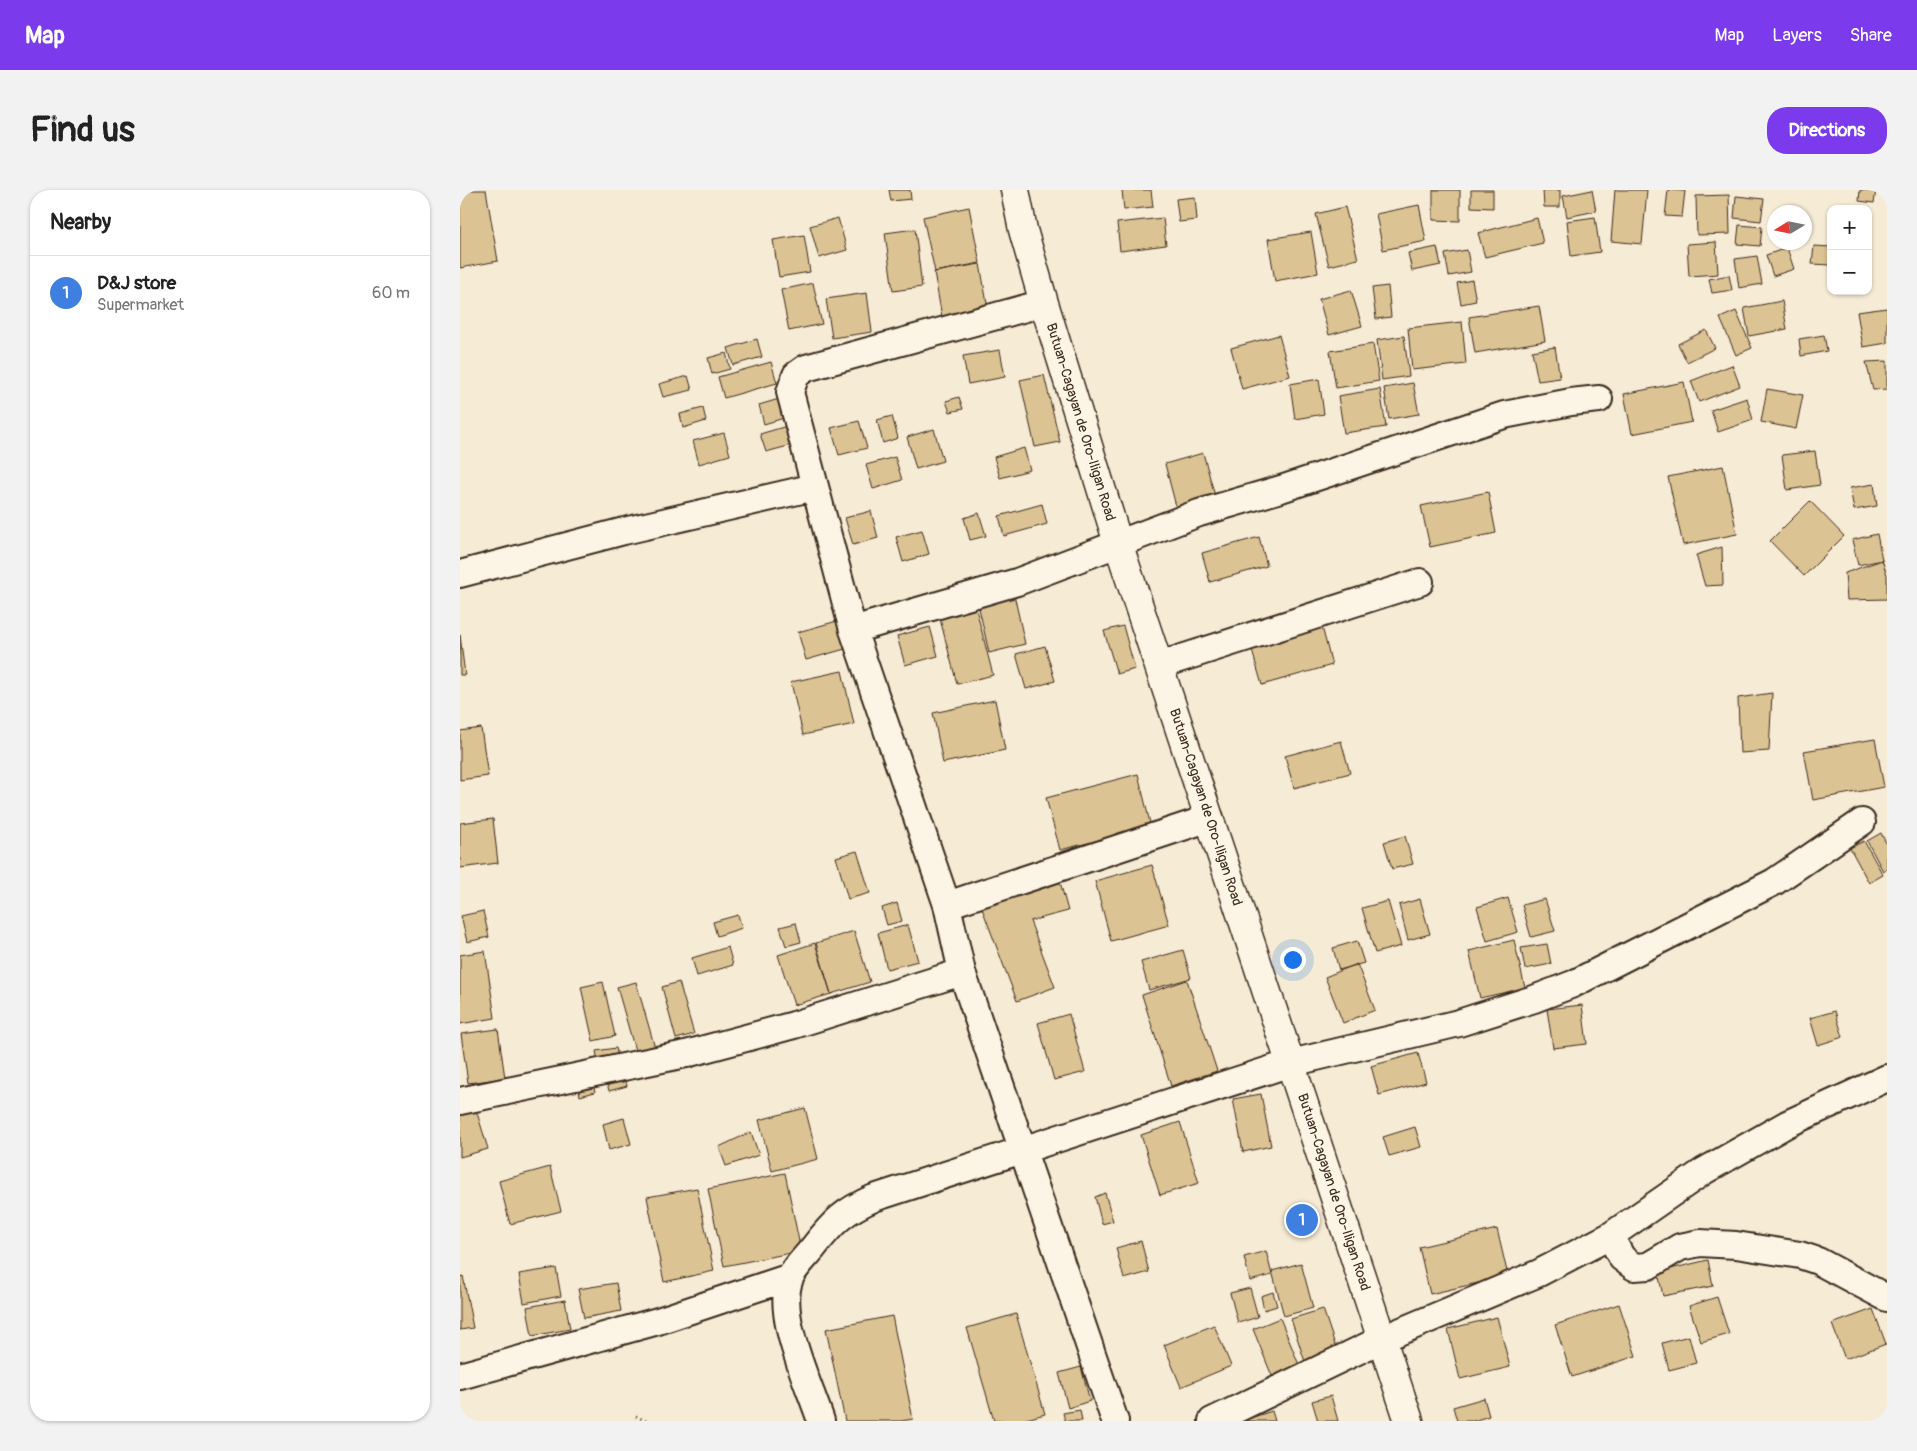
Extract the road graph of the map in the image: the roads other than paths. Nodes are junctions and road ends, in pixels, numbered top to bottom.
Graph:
1 (1015, 190) edge
2 (1044, 303) junction
3 (1599, 399) dead end
4 (814, 487) junction
5 (1118, 544) junction
6 (460, 574) edge
7 (1420, 582) dead end
8 (852, 630) junction
9 (1160, 665) junction
10 (1210, 818) junction
11 (1862, 822) dead end
12 (947, 905) junction
13 (962, 972) junction
14 (1291, 1063) junction
15 (1887, 1078) edge
16 (460, 1101) edge
17 (1023, 1151) junction
18 (1610, 1236) junction
19 (790, 1277) junction
20 (1887, 1298) edge
21 (1382, 1339) junction
22 (460, 1376) edge
23 (821, 1421) edge
24 (1115, 1421) edge
25 (1212, 1421) edge
26 (1410, 1421) edge

1 - 2 highway, Butuan-Cagayan de Oro-Iligan Road
2 - 4 street
2 - 5 highway, Butuan-Cagayan de Oro-Iligan Road
3 - 5 street
4 - 6 street
4 - 8 street
5 - 8 street
5 - 9 highway, Butuan-Cagayan de Oro-Iligan Road
7 - 9 street
8 - 12 street
9 - 10 highway, Butuan-Cagayan de Oro-Iligan Road
10 - 12 street
10 - 14 highway, Butuan-Cagayan de Oro-Iligan Road
11 - 14 street
12 - 13 street
13 - 16 street
13 - 17 street
14 - 17 street
14 - 21 highway, Butuan-Cagayan de Oro-Iligan Road
15 - 18 street
17 - 19 street
17 - 24 street
18 - 20 street
18 - 21 street
19 - 22 street
19 - 23 street
21 - 25 street
21 - 26 highway, Butuan-Cagayan de Oro-Iligan Road

